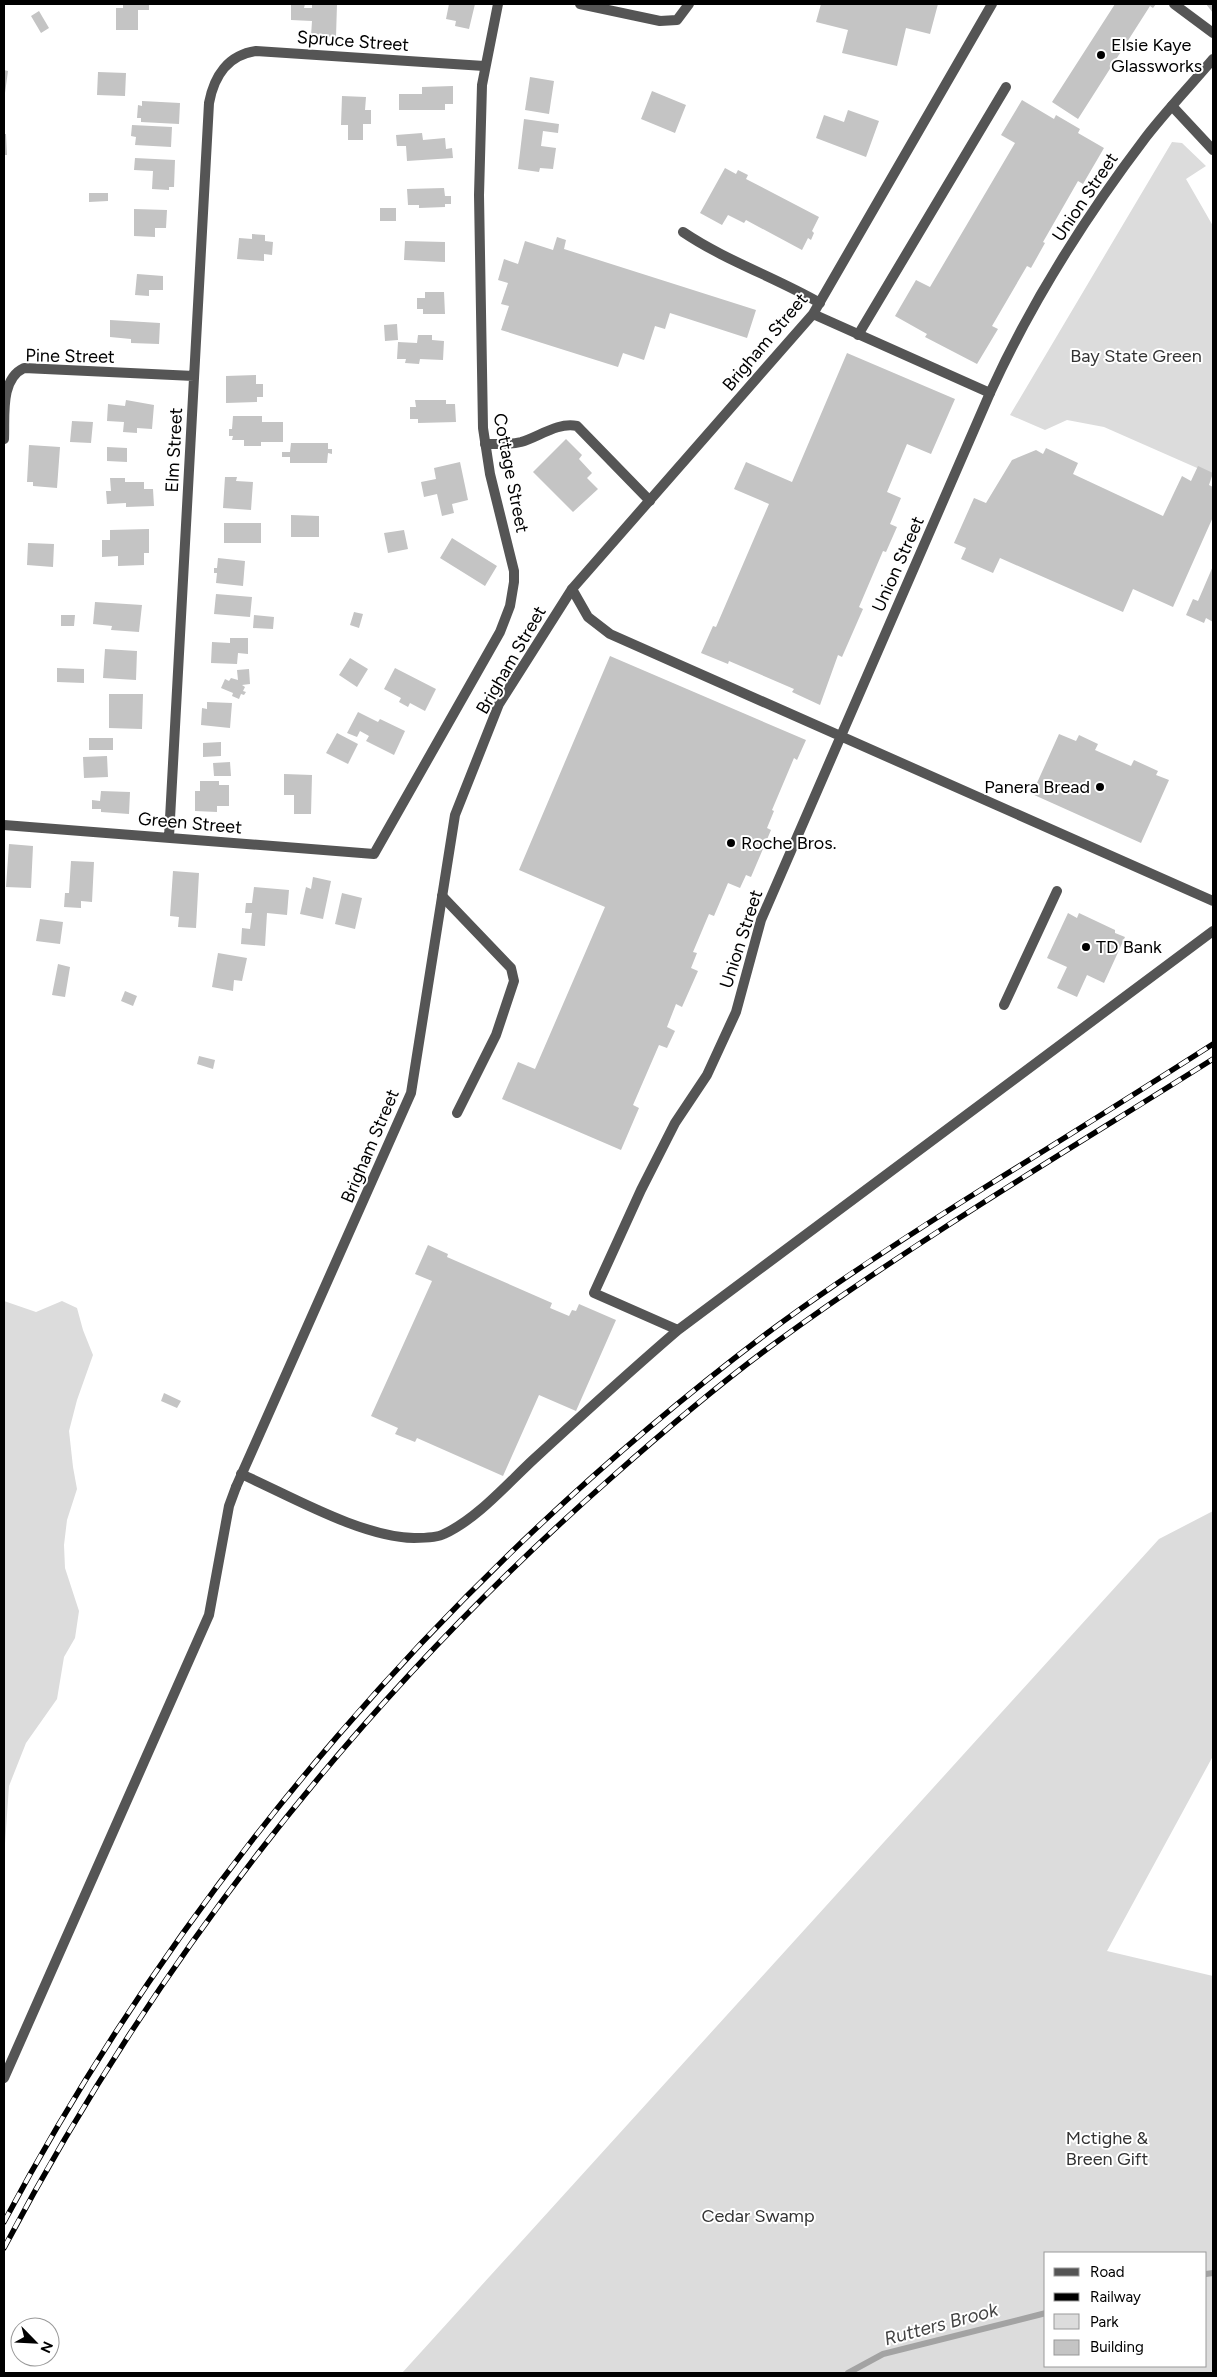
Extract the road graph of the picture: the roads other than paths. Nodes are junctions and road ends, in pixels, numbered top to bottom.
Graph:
1 (498, 4) edge
2 (580, 4) edge
3 (689, 4) edge
4 (992, 4) edge
5 (1174, 4) edge
6 (621, 8) edge
7 (1213, 33) edge
8 (1213, 59) edge
9 (484, 66) junction
10 (224, 68) joint
11 (1006, 87) dead end
12 (1172, 106) junction
13 (1213, 150) edge
14 (684, 232) dead end
15 (820, 303) junction
16 (814, 314) junction
17 (858, 335) junction
18 (194, 376) junction
19 (990, 393) junction
20 (4, 439) edge
21 (485, 444) junction
22 (650, 501) junction
23 (572, 589) junction
24 (840, 736) junction
25 (4, 825) edge
26 (169, 837) junction
27 (374, 854) joint
28 (1057, 891) dead end
29 (442, 896) junction
30 (1213, 901) edge
31 (1213, 931) edge
32 (1004, 1005) dead end
33 (457, 1113) dead end
34 (678, 1330) junction
35 (241, 1474) junction
36 (4, 2078) edge

1 - 9 street, Cottage Street
2 - 6 street
3 - 6 street
4 - 15 street, Brigham Street
5 - 7 street
8 - 12 street, Union Street
9 - 10 street, Spruce Street
9 - 21 street, Cottage Street
10 - 18 street, Elm Street
11 - 17 street
12 - 13 street
12 - 19 street, Union Street
14 - 15 street
15 - 16 street, Brigham Street
16 - 17 street
16 - 22 street, Brigham Street
17 - 19 street
18 - 20 street, Pine Street
18 - 26 street, Elm Street
19 - 24 street, Union Street
21 - 22 street
21 - 27 street, Cottage Street
22 - 23 street, Brigham Street
23 - 24 street
23 - 29 street, Brigham Street
24 - 30 street
24 - 34 street, Union Street
25 - 26 street, Green Street
26 - 27 street, Green Street
28 - 32 street
29 - 33 street
29 - 35 street, Brigham Street
31 - 34 street
34 - 35 street
35 - 36 street, Brigham Street

